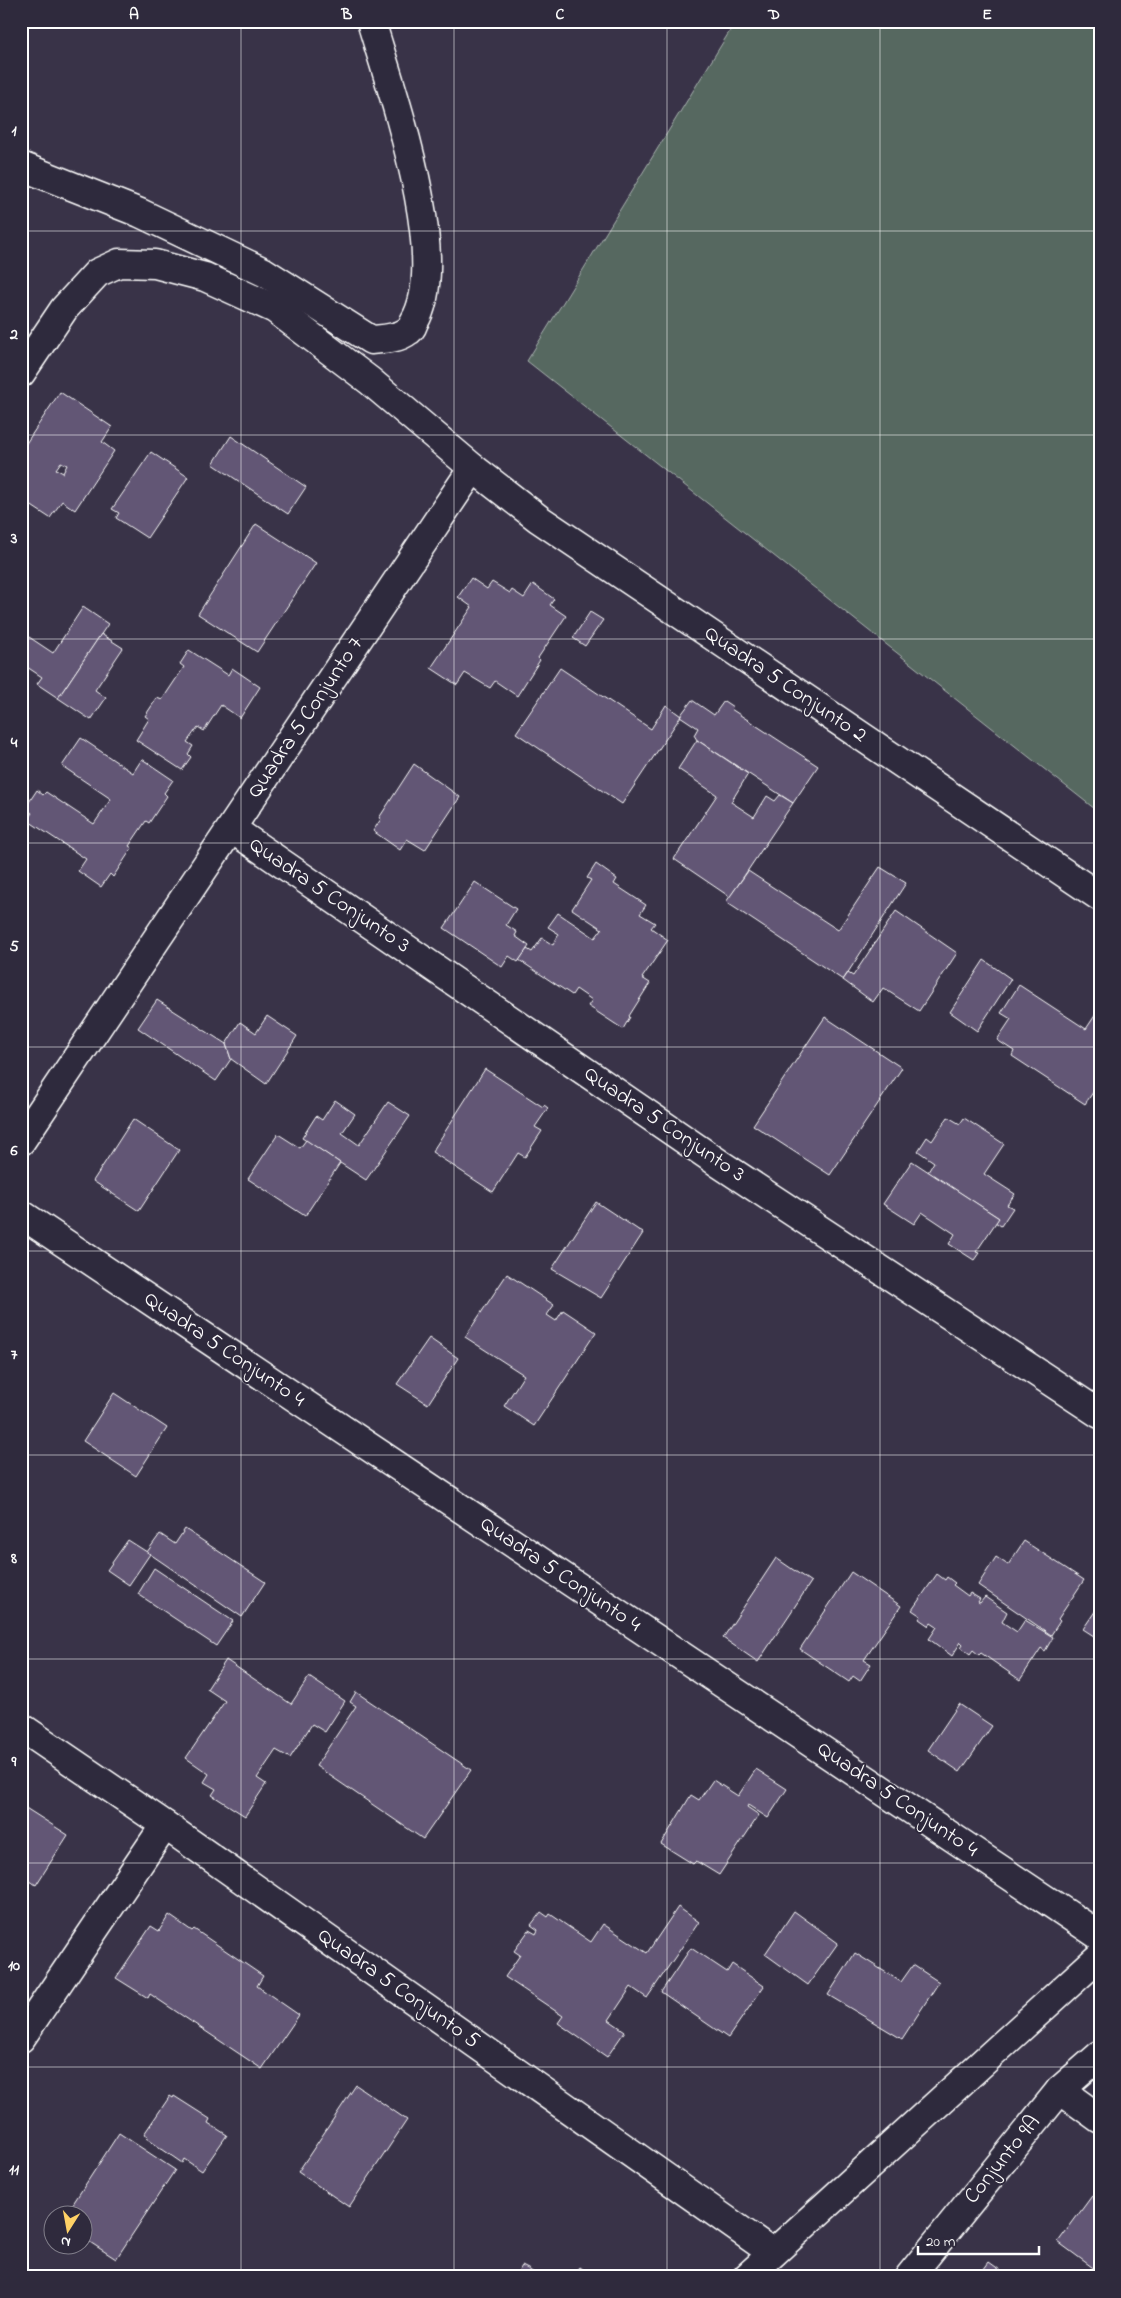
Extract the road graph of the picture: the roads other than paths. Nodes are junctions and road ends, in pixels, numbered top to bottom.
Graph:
1 (371, 21) edge
2 (21, 166) edge
3 (21, 374) edge
4 (473, 468) junction
5 (232, 829) junction
6 (1100, 897) edge
7 (21, 1141) edge
8 (21, 1214) edge
9 (1100, 1414) edge
10 (21, 1727) edge
11 (165, 1826) junction
12 (1100, 1936) edge
13 (1100, 1956) edge
14 (21, 2038) edge
15 (1100, 2055) edge
16 (1060, 2090) junction
17 (1100, 2119) edge
18 (773, 2253) junction
19 (747, 2277) edge
20 (909, 2277) edge

1 - 2 street
3 - 4 street, Quadra 5 Conjunto 2
4 - 5 street, Quadra 5 Conjunto 7
4 - 6 street, Quadra 5 Conjunto 2
5 - 7 street, Quadra 5 Conjunto 7
5 - 9 street, Quadra 5 Conjunto 3
8 - 12 street, Quadra 5 Conjunto 4
10 - 11 street, Quadra 5 Conjunto 5
11 - 14 street
11 - 18 street, Quadra 5 Conjunto 5
13 - 18 street
15 - 16 street, Conjunto 9A
16 - 17 street
16 - 20 street, Conjunto 9A
18 - 19 street

